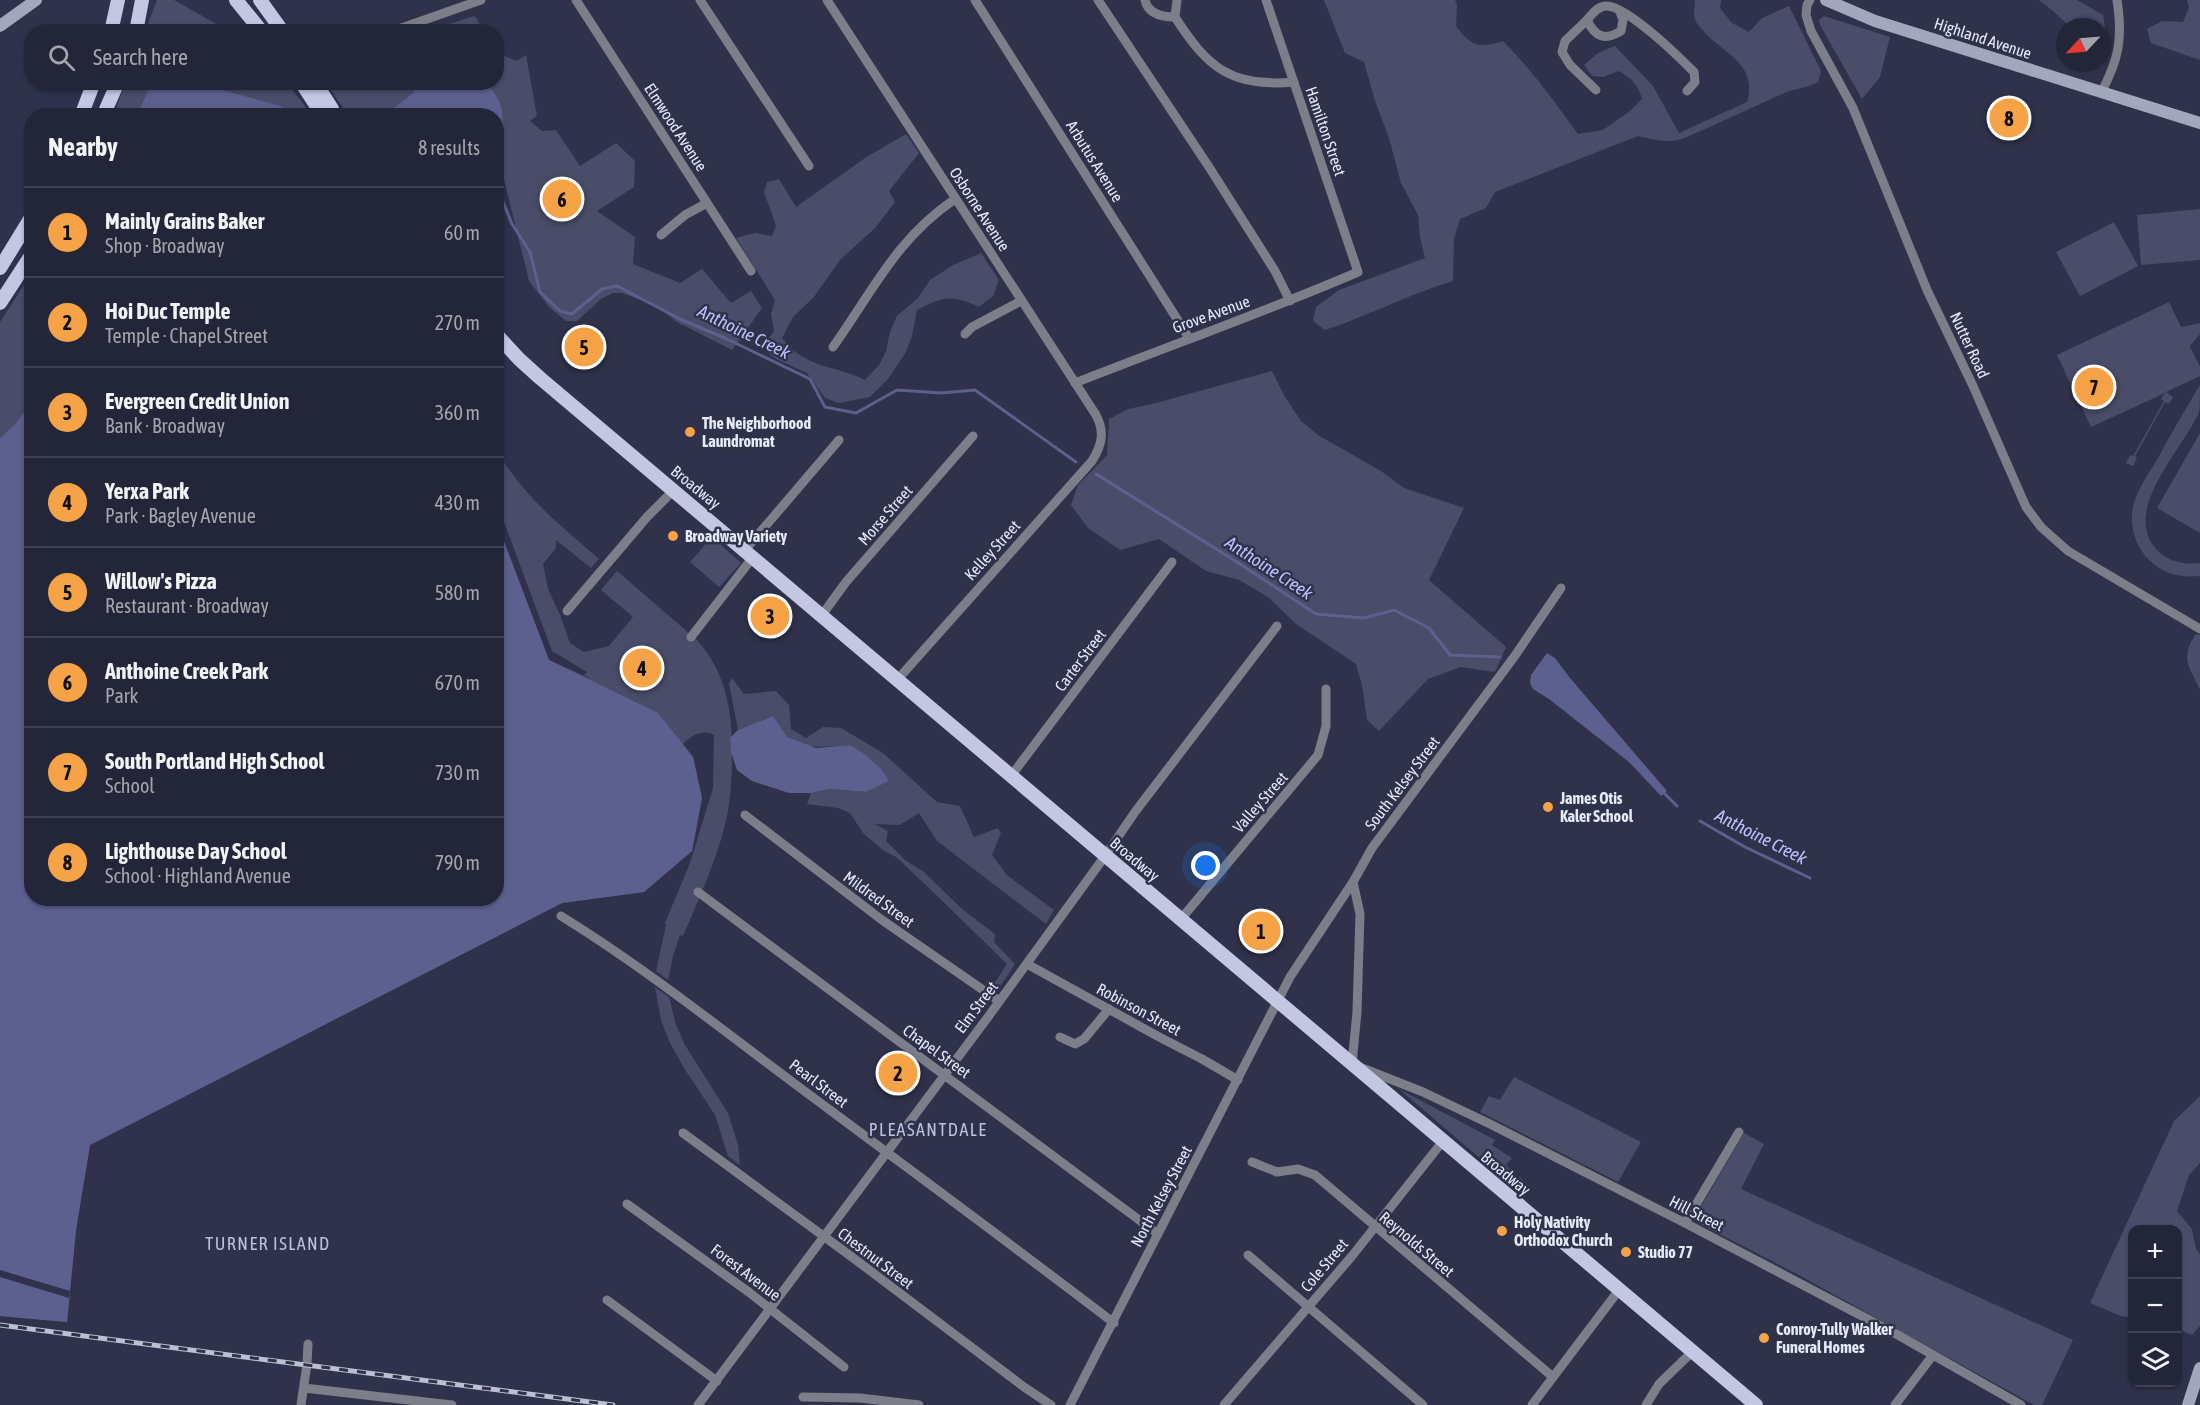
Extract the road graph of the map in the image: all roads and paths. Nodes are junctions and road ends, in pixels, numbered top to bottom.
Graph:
1 (47, 0) edge
2 (118, 0) edge
3 (142, 0) edge
4 (150, 0) edge
5 (236, 0) edge
6 (260, 0) edge
7 (481, 0) edge
8 (576, 0) edge
9 (700, 0) edge
10 (827, 0) edge
11 (975, 0) edge
12 (1098, 0) edge
13 (1145, 0) edge
14 (1178, 0) edge
15 (1266, 0) edge
16 (1810, 0) edge
17 (1826, 0) edge
18 (2117, 0) edge
19 (35, 2) edge
20 (1598, 3) edge
21 (1620, 12) junction
22 (1175, 17) junction
23 (1587, 20) junction
24 (113, 24) edge
25 (138, 24) edge
26 (138, 24) edge
27 (256, 24) edge
28 (277, 24) edge
29 (413, 24) edge
30 (0, 26) edge
31 (1294, 82) junction
32 (91, 90) edge
33 (114, 90) edge
34 (305, 90) edge
35 (320, 90) edge
36 (1596, 90) dead end
37 (1687, 91) dead end
38 (2101, 93) junction
39 (84, 108) edge
40 (107, 108) edge
41 (318, 108) edge
42 (331, 108) edge
43 (2200, 123) edge
44 (809, 166) dead end
45 (955, 199) junction
46 (707, 203) junction
47 (24, 229) edge
48 (661, 236) dead end
49 (24, 266) edge
50 (0, 268) edge
51 (751, 271) dead end
52 (1358, 272) joint
53 (1021, 301) junction
54 (1290, 301) junction
55 (0, 303) edge
56 (965, 334) dead end
57 (1190, 338) junction
58 (504, 342) edge
59 (833, 347) dead end
60 (1075, 383) junction
61 (973, 436) dead end
62 (1102, 436) joint
63 (839, 440) dead end
64 (674, 490) junction
65 (749, 553) junction
66 (1172, 562) dead end
67 (1561, 588) dead end
68 (567, 611) dead end
69 (822, 615) junction
70 (1277, 626) dead end
71 (2200, 629) edge
72 (691, 637) dead end
73 (898, 679) junction
74 (1326, 689) dead end
75 (1011, 776) junction
76 (745, 815) dead end
77 (1105, 856) junction
78 (1353, 882) junction
79 (698, 892) dead end
80 (561, 916) dead end
81 (1181, 919) junction
82 (1027, 964) junction
83 (999, 1001) junction
84 (1278, 1001) junction
85 (1109, 1009) junction
86 (1060, 1037) dead end
87 (1352, 1064) junction
88 (944, 1074) junction
89 (1238, 1080) junction
90 (1739, 1132) dead end
91 (683, 1133) dead end
92 (1443, 1142) junction
93 (887, 1153) junction
94 (1252, 1162) dead end
95 (627, 1204) dead end
96 (1685, 1223) junction
97 (1374, 1227) junction
98 (1158, 1234) junction
99 (824, 1237) junction
100 (1248, 1255) dead end
101 (1619, 1290) junction
102 (607, 1300) dead end
103 (1308, 1307) junction
104 (770, 1309) junction
105 (1114, 1323) junction
106 (308, 1344) dead end
107 (1692, 1352) junction
108 (1933, 1355) junction
109 (844, 1367) dead end
110 (2200, 1368) edge
111 (1552, 1377) junction
112 (717, 1381) junction
113 (304, 1388) junction
114 (803, 1397) dead end
115 (408, 1402) edge
116 (1754, 1404) edge
117 (301, 1405) edge
118 (452, 1405) edge
119 (698, 1405) edge
120 (919, 1405) edge
121 (1051, 1405) edge
122 (1070, 1405) edge
123 (1224, 1405) edge
124 (1423, 1405) edge
125 (1532, 1405) edge
126 (1646, 1405) edge
127 (1894, 1405) edge
128 (2021, 1405) edge
129 (2188, 1405) edge

1 - 19 street
2 - 24 main road
3 - 25 main road
4 - 26 main road
5 - 27 main road
6 - 28 main road
7 - 29 street
8 - 46 street, Elmwood Avenue
9 - 44 street
10 - 45 street, Osborne Avenue
11 - 57 street, Arbutus Avenue
12 - 54 street
13 - 22 street
14 - 22 street
15 - 31 street, Hamilton Street
16 - 71 street, Nutter Road
17 - 38 street, Highland Avenue
18 - 38 street
19 - 30 street
20 - 21 street
20 - 23 street
21 - 23 street
21 - 37 street
22 - 31 street
23 - 36 street
31 - 52 street, Hamilton Street
32 - 39 main road
33 - 40 main road
34 - 41 main road
35 - 42 main road
38 - 43 street, Highland Avenue
45 - 53 street, Osborne Avenue
45 - 59 street
46 - 48 street
46 - 51 street, Elmwood Avenue
47 - 50 main road
49 - 55 main road
52 - 54 street, Grove Avenue
53 - 56 street
53 - 60 street, Osborne Avenue
54 - 57 street, Grove Avenue
57 - 60 street, Grove Avenue
58 - 64 main road, Broadway
60 - 62 street, Osborne Avenue
61 - 69 street, Morse Street
62 - 73 street, Kelley Street
63 - 65 street
64 - 65 main road, Broadway
64 - 68 street
65 - 69 main road, Broadway
65 - 72 street
66 - 75 street, Carter Street
67 - 78 street, South Kelsey Street
69 - 73 main road, Broadway
70 - 77 street, Elm Street
73 - 75 main road, Broadway
74 - 81 street, Valley Street
75 - 77 main road, Broadway
76 - 83 street, Mildred Street
77 - 81 main road, Broadway
77 - 82 street, Elm Street
78 - 84 street, South Kelsey Street
78 - 87 street
79 - 88 street, Chapel Street
80 - 93 street, Pearl Street
81 - 84 main road, Broadway
82 - 83 street, Elm Street
82 - 85 street, Robinson Street
83 - 88 street, Elm Street
84 - 87 main road, Broadway
84 - 89 street, North Kelsey Street
85 - 86 street
85 - 89 street, Robinson Street
87 - 92 main road, Broadway
87 - 96 street, Hill Street
88 - 93 street, Elm Street
88 - 98 street, Chapel Street
89 - 98 street, North Kelsey Street
90 - 96 street
91 - 99 street, Chestnut Street
92 - 97 street, Cole Street
92 - 101 main road, Broadway
93 - 99 street, Elm Street
93 - 105 street, Pearl Street
94 - 97 street, Reynolds Street
95 - 104 street, Forest Avenue
96 - 108 street, Hill Street
97 - 103 street, Cole Street
97 - 111 street, Reynolds Street
98 - 105 street, North Kelsey Street
99 - 104 street, Elm Street
99 - 121 street, Chestnut Street
100 - 103 street
101 - 107 main road, Broadway
101 - 111 street
102 - 112 street
103 - 123 street, Cole Street
103 - 124 street
104 - 109 street, Forest Avenue
104 - 112 street, Elm Street
105 - 122 street, North Kelsey Street
106 - 113 street
107 - 116 main road, Broadway
107 - 126 street
108 - 127 street
108 - 128 street, Hill Street
110 - 129 street
111 - 125 street
112 - 119 street, Elm Street
113 - 115 street
113 - 117 street
114 - 120 street
115 - 118 street

